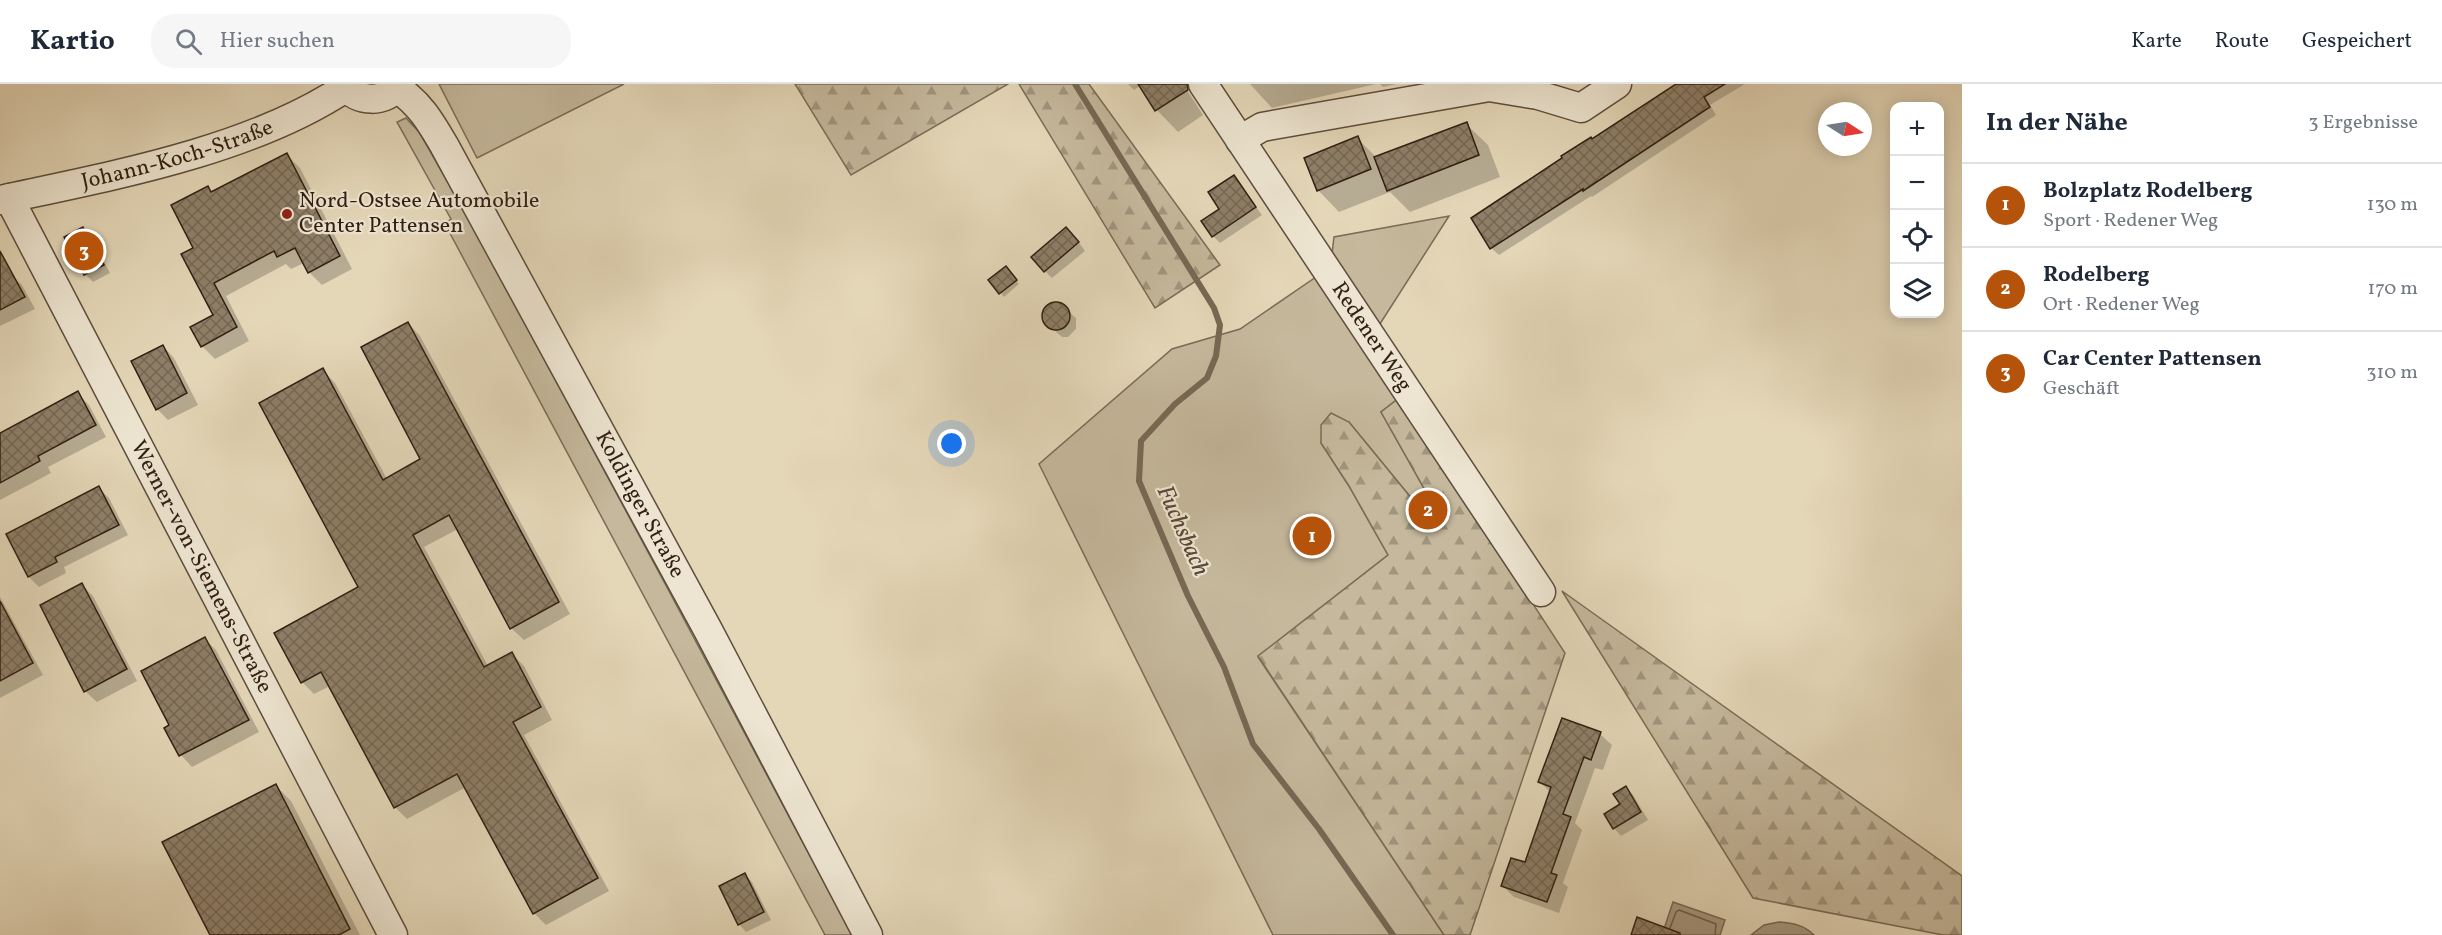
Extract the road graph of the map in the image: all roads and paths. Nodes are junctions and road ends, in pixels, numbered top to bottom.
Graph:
1 (1203, 84) edge
2 (1617, 84) edge
3 (344, 86) edge
4 (398, 86) edge
5 (1240, 140) junction
6 (4, 199) edge
7 (1540, 592) dead end
8 (393, 935) edge
9 (867, 935) edge

1 - 5 street, Redener Weg
2 - 5 street
3 - 4 street, Koldinger Straße
3 - 6 street, Johann-Koch-Straße
4 - 9 street, Koldinger Straße
5 - 7 street, Redener Weg
6 - 8 street, Werner-von-Siemens-Straße

